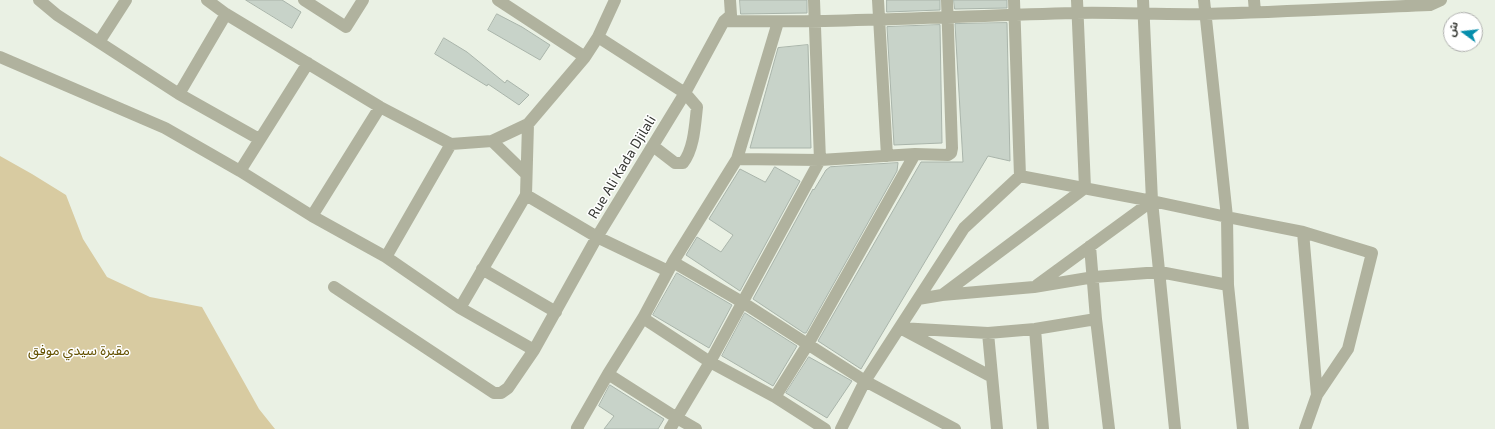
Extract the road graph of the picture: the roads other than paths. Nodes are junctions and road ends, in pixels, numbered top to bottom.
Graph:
1 (39, 0) edge
2 (126, 0) edge
3 (207, 0) edge
4 (304, 0) edge
5 (363, 0) edge
6 (498, 0) edge
7 (730, 0) edge
8 (814, 0) edge
9 (878, 0) edge
10 (947, 0) edge
11 (1014, 0) edge
12 (1077, 0) edge
13 (1143, 0) edge
14 (1204, 0) edge
15 (1441, 0) edge
16 (612, 1) edge
17 (1391, 3) edge
18 (1322, 5) edge
19 (1255, 6) edge
20 (1077, 13) junction
21 (226, 14) junction
22 (1143, 14) junction
23 (1206, 14) junction
24 (1014, 16) junction
25 (947, 17) junction
26 (878, 20) junction
27 (724, 21) junction
28 (814, 21) junction
29 (778, 22) junction
30 (598, 37) junction
31 (100, 42) junction
32 (0, 57) edge
33 (585, 57) junction
34 (308, 63) junction
35 (685, 93) junction
36 (179, 94) junction
37 (380, 107) junction
38 (528, 124) junction
39 (259, 139) junction
40 (492, 141) junction
41 (451, 144) junction
42 (653, 146) junction
43 (915, 154) junction
44 (887, 156) junction
45 (737, 159) junction
46 (820, 160) junction
47 (240, 171) junction
48 (526, 174) junction
49 (1020, 176) junction
50 (1085, 188) junction
51 (526, 195) junction
52 (1152, 201) junction
53 (312, 216) junction
54 (1227, 218) junction
55 (1303, 232) junction
56 (597, 237) junction
57 (1090, 246) junction
58 (386, 257) junction
59 (671, 266) junction
60 (482, 269) junction
61 (1160, 272) junction
62 (1094, 277) junction
63 (1228, 285) junction
64 (334, 287) dead end
65 (1034, 287) junction
66 (942, 295) junction
67 (918, 299) junction
68 (742, 302) junction
69 (460, 308) junction
70 (556, 312) junction
71 (643, 318) junction
72 (1096, 319) junction
73 (900, 328) junction
74 (1035, 329) junction
75 (988, 333) junction
76 (808, 344) junction
77 (534, 350) junction
78 (710, 362) junction
79 (608, 374) junction
80 (992, 377) junction
81 (865, 380) junction
82 (1317, 395) junction
83 (775, 397) junction
84 (676, 418) junction
85 (578, 429) edge
86 (670, 429) edge
87 (696, 429) edge
88 (825, 429) edge
89 (841, 429) edge
90 (954, 429) edge
91 (995, 429) edge
92 (1043, 429) edge
93 (1109, 429) edge
94 (1174, 429) edge
95 (1243, 429) edge
96 (1305, 429) edge

1 - 31 street
2 - 31 street
3 - 21 street
4 - 5 street
6 - 33 street
7 - 27 street, Rue Ali Kada Djilali
8 - 28 street
9 - 26 street
10 - 25 street
11 - 24 street
12 - 20 street
13 - 22 street
14 - 23 street
15 - 17 street
16 - 30 street
17 - 18 street
18 - 19 street
19 - 23 street
20 - 22 street
20 - 24 street
20 - 50 street
21 - 34 street
21 - 36 street
22 - 23 street
22 - 52 street
23 - 54 street
24 - 25 street
24 - 49 street
25 - 26 street
25 - 43 street
26 - 28 street
26 - 44 street
27 - 29 street
27 - 35 street, Rue Ali Kada Djilali
28 - 29 street
28 - 46 street
29 - 45 street
30 - 33 street
30 - 35 street
31 - 36 street
32 - 47 street
33 - 38 street
34 - 37 street
34 - 39 street
35 - 42 street, Rue Ali Kada Djilali
35 - 42 street
36 - 39 street
37 - 41 street
37 - 53 street
38 - 40 street
38 - 48 street
39 - 47 street
40 - 41 street
40 - 48 street
41 - 58 street
42 - 56 street, Rue Ali Kada Djilali
43 - 44 street
43 - 76 street
44 - 46 street
45 - 46 street
45 - 59 street
46 - 68 street
47 - 53 street
48 - 51 street
49 - 50 street
49 - 67 street
50 - 52 street
50 - 66 street
51 - 56 street
51 - 60 street
52 - 54 street
52 - 57 street
52 - 61 street
53 - 58 street
54 - 55 street
54 - 63 street
55 - 82 street
55 - 82 street
56 - 59 street
56 - 70 street, Rue Ali Kada Djilali
57 - 62 street
57 - 65 street
58 - 69 street
59 - 68 street
59 - 71 street
60 - 69 street
60 - 70 street
61 - 62 street
61 - 63 street
61 - 94 street
62 - 65 street
62 - 72 street
63 - 95 street
64 - 77 street, Rue Ali Kada Djilali
65 - 66 street
66 - 67 street
67 - 73 street
68 - 76 street
68 - 78 street
69 - 77 street
70 - 77 street, Rue Ali Kada Djilali
71 - 78 street
71 - 79 street
72 - 74 street
72 - 93 street
73 - 75 street
73 - 80 street
73 - 81 street
74 - 75 street
74 - 92 street
75 - 80 street
76 - 81 street
76 - 83 street
78 - 83 street
78 - 84 street
79 - 84 street
79 - 85 street
80 - 91 street
81 - 89 street
81 - 90 street
82 - 96 street
83 - 88 street
84 - 86 street
84 - 87 street

